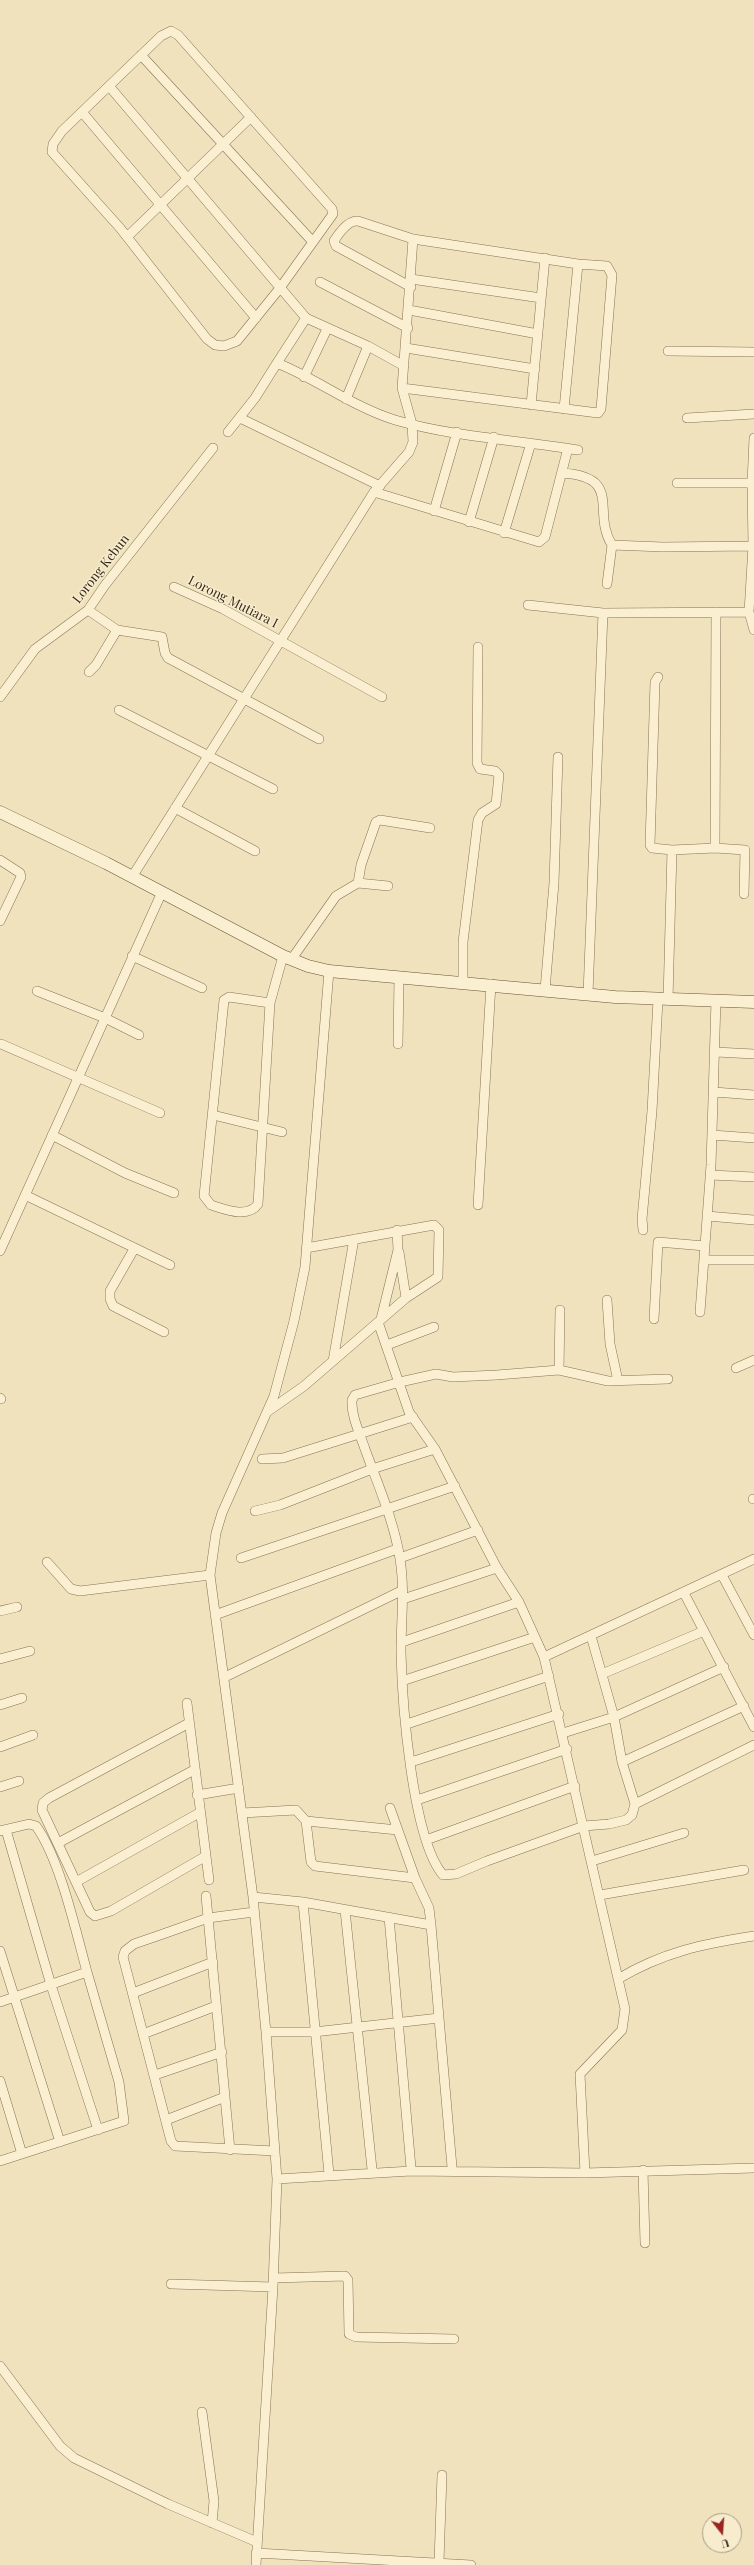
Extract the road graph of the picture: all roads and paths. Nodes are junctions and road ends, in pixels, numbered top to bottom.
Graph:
1 (141, 55) junction
2 (109, 86) junction
3 (82, 112) junction
4 (251, 117) junction
5 (223, 144) junction
6 (188, 178) junction
7 (159, 205) junction
8 (127, 237) junction
9 (414, 239) junction
10 (313, 242) junction
11 (545, 258) junction
12 (578, 264) junction
13 (320, 282) dead end
14 (411, 283) junction
15 (280, 288) junction
16 (541, 298) junction
17 (409, 310) junction
18 (256, 318) junction
19 (306, 318) junction
20 (408, 328) junction
21 (327, 329) junction
22 (538, 334) junction
23 (368, 346) junction
24 (406, 348) junction
25 (668, 351) dead end
26 (754, 352) edge
27 (277, 363) junction
28 (404, 366) junction
29 (535, 369) junction
30 (304, 377) junction
31 (402, 388) junction
32 (346, 399) junction
33 (531, 404) junction
34 (564, 409) junction
35 (754, 414) edge
36 (240, 418) junction
37 (687, 418) dead end
38 (412, 424) junction
39 (228, 432) dead end
40 (457, 432) junction
41 (494, 437) junction
42 (754, 438) edge
43 (531, 443) junction
44 (213, 448) dead end
45 (568, 448) junction
46 (578, 450) dead end
47 (562, 473) junction
48 (677, 483) dead end
49 (752, 483) junction
50 (377, 489) junction
51 (434, 511) junction
52 (754, 519) edge
53 (469, 522) junction
54 (504, 533) junction
55 (612, 545) junction
56 (753, 546) edge
57 (606, 584) dead end
58 (174, 587) dead end
59 (528, 605) dead end
60 (88, 610) junction
61 (716, 612) junction
62 (750, 612) junction
63 (603, 613) junction
64 (117, 630) junction
65 (754, 630) edge
66 (280, 641) junction
67 (478, 647) dead end
68 (89, 672) dead end
69 (658, 677) dead end
70 (0, 697) edge
71 (382, 697) dead end
72 (245, 698) junction
73 (119, 710) dead end
74 (319, 739) dead end
75 (210, 755) junction
76 (558, 757) dead end
77 (273, 789) dead end
78 (175, 808) junction
79 (0, 812) edge
80 (430, 828) dead end
81 (715, 848) junction
82 (672, 850) junction
83 (255, 851) dead end
84 (0, 860) edge
85 (132, 877) junction
86 (358, 883) junction
87 (388, 886) dead end
88 (162, 892) junction
89 (744, 894) dead end
90 (0, 920) edge
91 (132, 956) junction
92 (287, 958) junction
93 (329, 971) junction
94 (399, 977) junction
95 (463, 982) junction
96 (491, 984) junction
97 (202, 988) dead end
98 (545, 990) junction
99 (37, 991) dead end
100 (588, 994) junction
101 (663, 1000) junction
102 (716, 1000) junction
103 (754, 1002) edge
104 (270, 1003) junction
105 (105, 1018) junction
106 (139, 1035) dead end
107 (1, 1044) dead end
108 (398, 1044) dead end
109 (716, 1052) junction
110 (754, 1054) edge
111 (78, 1076) junction
112 (714, 1092) junction
113 (754, 1095) edge
114 (160, 1113) dead end
115 (213, 1115) junction
116 (264, 1129) junction
117 (282, 1132) dead end
118 (52, 1135) junction
119 (712, 1135) junction
120 (754, 1138) edge
121 (710, 1175) junction
122 (754, 1177) edge
123 (174, 1193) dead end
124 (25, 1195) junction
125 (478, 1205) dead end
126 (707, 1216) junction
127 (754, 1220) edge
128 (397, 1230) junction
129 (643, 1230) dead end
130 (354, 1239) junction
131 (705, 1246) junction
132 (306, 1248) junction
133 (134, 1249) junction
134 (398, 1250) junction
135 (0, 1251) edge
136 (704, 1260) junction
137 (754, 1260) edge
138 (170, 1264) dead end
139 (406, 1298) junction
140 (607, 1300) dead end
141 (560, 1310) dead end
142 (700, 1312) dead end
143 (654, 1318) dead end
144 (380, 1321) junction
145 (434, 1327) dead end
146 (164, 1332) dead end
147 (386, 1345) junction
148 (754, 1360) edge
149 (333, 1361) junction
150 (736, 1368) dead end
151 (559, 1370) junction
152 (668, 1378) dead end
153 (618, 1381) junction
154 (400, 1382) junction
155 (266, 1412) junction
156 (413, 1417) junction
157 (360, 1433) junction
158 (435, 1449) junction
159 (262, 1459) dead end
160 (372, 1469) junction
161 (455, 1486) junction
162 (387, 1510) junction
163 (255, 1511) dead end
164 (478, 1530) junction
165 (397, 1548) junction
166 (241, 1558) dead end
167 (400, 1558) junction
168 (754, 1559) edge
169 (47, 1562) dead end
170 (497, 1568) junction
171 (210, 1575) junction
172 (722, 1575) junction
173 (684, 1593) junction
174 (403, 1595) junction
175 (519, 1602) junction
176 (17, 1607) dead end
177 (0, 1611) edge
178 (215, 1615) junction
179 (704, 1631) junction
180 (754, 1635) edge
181 (591, 1636) junction
182 (535, 1637) junction
183 (402, 1642) junction
184 (30, 1652) dead end
185 (544, 1657) junction
186 (0, 1659) edge
187 (724, 1668) junction
188 (602, 1674) junction
189 (549, 1676) junction
190 (224, 1677) junction
191 (402, 1681) junction
192 (22, 1698) dead end
193 (187, 1704) dead end
194 (0, 1705) edge
195 (744, 1706) junction
196 (559, 1714) junction
197 (614, 1717) junction
198 (189, 1723) junction
199 (407, 1724) junction
200 (754, 1728) edge
201 (563, 1733) junction
202 (33, 1735) dead end
203 (754, 1745) edge
204 (0, 1747) edge
205 (567, 1749) junction
206 (411, 1762) junction
207 (622, 1762) junction
208 (194, 1770) junction
209 (19, 1780) dead end
210 (575, 1786) junction
211 (0, 1787) edge
212 (239, 1788) junction
213 (197, 1795) junction
214 (417, 1800) junction
215 (635, 1804) junction
216 (390, 1808) dead end
217 (199, 1813) junction
218 (242, 1813) junction
219 (306, 1821) junction
220 (584, 1826) junction
221 (398, 1830) junction
222 (3, 1831) edge
223 (684, 1833) dead end
224 (426, 1840) junction
225 (58, 1843) junction
226 (206, 1856) junction
227 (592, 1861) junction
228 (744, 1870) dead end
229 (415, 1878) junction
230 (209, 1880) dead end
231 (76, 1882) junction
232 (600, 1895) junction
233 (206, 1896) dead end
234 (253, 1897) junction
235 (303, 1902) junction
236 (345, 1910) junction
237 (254, 1912) junction
238 (389, 1917) junction
239 (208, 1918) junction
240 (430, 1925) junction
241 (754, 1936) edge
242 (0, 1951) edge
243 (213, 1962) junction
244 (87, 1972) junction
245 (618, 1979) junction
246 (51, 1985) junction
247 (134, 1993) junction
248 (15, 1998) junction
249 (0, 2002) edge
250 (216, 2006) junction
251 (439, 2018) junction
252 (397, 2023) junction
253 (358, 2027) junction
254 (266, 2032) junction
255 (314, 2032) junction
256 (143, 2034) junction
257 (222, 2052) junction
258 (155, 2075) junction
259 (0, 2081) edge
260 (225, 2097) junction
261 (166, 2120) junction
262 (98, 2130) junction
263 (60, 2142) junction
264 (230, 2150) junction
265 (275, 2151) junction
266 (22, 2154) junction
267 (0, 2161) edge
268 (452, 2166) dead end
269 (411, 2168) dead end
270 (754, 2168) edge
271 (372, 2169) dead end
272 (644, 2170) junction
273 (585, 2173) junction
274 (329, 2174) junction
275 (277, 2179) junction
276 (645, 2243) dead end
277 (273, 2283) junction
278 (171, 2284) dead end
279 (454, 2339) dead end
280 (0, 2366) edge
281 (202, 2412) dead end
282 (442, 2475) dead end
283 (212, 2523) junction
284 (257, 2542) junction
285 (256, 2552) junction
286 (439, 2562) junction
287 (256, 2565) edge
288 (471, 2565) edge

1 - 2 street
1 - 4 street
1 - 5 street
2 - 3 street
2 - 6 street
3 - 7 street
3 - 8 street
4 - 5 street
4 - 10 street
5 - 6 street
5 - 10 street
6 - 7 street
6 - 15 street
7 - 8 street
7 - 18 street
8 - 18 street
9 - 11 street
9 - 14 street
9 - 14 street
10 - 15 street
11 - 12 street
11 - 16 street
12 - 34 street
12 - 34 street
13 - 20 street
14 - 16 street
14 - 17 street
15 - 18 street
15 - 19 street
16 - 22 street
17 - 20 street
17 - 22 street
19 - 21 street
19 - 27 street
20 - 24 street
21 - 23 street
21 - 30 street
22 - 29 street
23 - 28 street
23 - 32 street
24 - 28 street
24 - 29 street
25 - 26 street
27 - 30 street
27 - 36 street
28 - 31 street
29 - 33 street
30 - 32 street
31 - 33 street
31 - 38 street
32 - 38 street
33 - 34 street
35 - 37 street
36 - 39 street
36 - 50 street
38 - 40 street
38 - 50 street
40 - 41 street
40 - 51 street
41 - 43 street
41 - 53 street
42 - 49 street
43 - 45 street
43 - 54 street
44 - 60 street, Lorong Kebun
45 - 46 street
45 - 47 street
47 - 54 street
47 - 55 street
48 - 49 street
49 - 52 street
50 - 51 street
50 - 66 street
51 - 53 street
52 - 56 street
53 - 54 street
55 - 56 street
55 - 57 street
56 - 62 street
58 - 66 street, Lorong Mutiara I
59 - 63 street
60 - 64 street
60 - 70 street, Lorong Kebun
61 - 62 street
61 - 63 street
61 - 81 street
62 - 65 street
63 - 100 street
64 - 68 street
64 - 72 street
66 - 71 street, Lorong Mutiara I
66 - 72 street
67 - 95 street
69 - 82 street
72 - 74 street
72 - 75 street
73 - 75 street
75 - 77 street
75 - 78 street
76 - 98 street
78 - 83 street
78 - 85 street
79 - 85 main road
80 - 86 street
81 - 82 street
81 - 89 street
82 - 101 street
84 - 90 street
85 - 88 main road
86 - 87 street
86 - 92 street
88 - 91 street
88 - 92 main road
91 - 97 street
91 - 105 street
92 - 93 main road
92 - 104 street
93 - 94 main road
93 - 132 street
94 - 95 main road
94 - 108 street
95 - 96 main road
96 - 98 main road
96 - 125 street
98 - 100 main road
99 - 105 street
100 - 101 main road
101 - 102 main road
101 - 129 street
102 - 103 main road
102 - 109 street
104 - 115 street
104 - 116 street
105 - 106 street
105 - 111 street
107 - 111 street
109 - 110 street
109 - 112 street
111 - 114 street
111 - 118 street
112 - 113 street
112 - 119 street
115 - 116 street
115 - 116 street
116 - 117 street
118 - 123 street
118 - 124 street
119 - 120 street
119 - 121 street
121 - 122 street
121 - 126 street
124 - 133 street
124 - 135 street
126 - 127 street
126 - 131 street
128 - 130 street
128 - 134 street
128 - 139 street
130 - 132 street
130 - 149 street
131 - 136 street
131 - 143 street
132 - 155 street
133 - 138 street
133 - 146 street
134 - 139 street
134 - 144 street
136 - 137 street
136 - 142 street
139 - 144 street
140 - 153 street
141 - 151 street
144 - 147 street
144 - 149 street
145 - 147 street
147 - 154 street
148 - 150 street
149 - 155 street
151 - 153 street
151 - 154 street
152 - 153 street
154 - 156 street
154 - 157 street
155 - 171 street
156 - 157 street
156 - 158 street
157 - 159 street
157 - 160 street
158 - 160 street
158 - 161 street
160 - 162 street
160 - 163 street
161 - 162 street
161 - 164 street
162 - 165 street
162 - 166 street
164 - 167 street
164 - 170 street
165 - 167 street
165 - 178 street
167 - 174 street
168 - 172 street
169 - 171 street
170 - 174 street
170 - 175 street
171 - 178 street
172 - 173 street
172 - 180 street
173 - 179 street
173 - 181 street
174 - 183 street
174 - 190 street
175 - 182 street
175 - 183 street
176 - 177 street
178 - 190 street
179 - 187 street
179 - 188 street
181 - 185 street
181 - 188 street
182 - 185 street
182 - 191 street
183 - 191 street
184 - 186 street
185 - 189 street
187 - 195 street
187 - 197 street
188 - 197 street
189 - 196 street
189 - 199 street
190 - 212 street
191 - 199 street
192 - 194 street
193 - 198 street
195 - 200 street
195 - 207 street
196 - 201 street
196 - 206 street
197 - 201 street
197 - 207 street
198 - 208 street
198 - 225 street
199 - 206 street
201 - 205 street
202 - 204 street
203 - 215 street
205 - 210 street
205 - 214 street
206 - 214 street
207 - 215 street
208 - 213 street
208 - 225 street
209 - 211 street
210 - 220 street
210 - 224 street
212 - 213 street
212 - 218 street
213 - 217 street
214 - 224 street
215 - 220 street
216 - 221 street
217 - 226 street
217 - 231 street
218 - 219 street
218 - 234 street
219 - 221 street
219 - 229 street
220 - 224 street
220 - 227 street
221 - 229 street
222 - 244 street
222 - 246 street
223 - 227 street
225 - 231 street
226 - 230 street
226 - 231 street
227 - 232 street
228 - 232 street
229 - 240 street
232 - 245 street
233 - 239 street
234 - 235 street
234 - 237 street
235 - 236 street
235 - 255 street
236 - 238 street
236 - 253 street
237 - 239 street
237 - 254 street
238 - 240 street
238 - 252 street
239 - 243 street
239 - 247 street
240 - 251 street
241 - 245 street
242 - 248 street
243 - 247 street
243 - 250 street
244 - 246 street
244 - 262 street
245 - 273 street
246 - 248 street
246 - 262 street
247 - 256 street
248 - 249 street
248 - 263 street
250 - 256 street
250 - 257 street
251 - 252 street
251 - 268 street
252 - 253 street
252 - 269 street
253 - 255 street
253 - 271 street
254 - 255 street
254 - 265 street
255 - 274 street
256 - 258 street
257 - 258 street
257 - 260 street
258 - 261 street
259 - 266 street
260 - 261 street
260 - 264 street
261 - 264 street
262 - 263 street
263 - 266 street
264 - 265 street
265 - 275 street
266 - 267 street
270 - 272 street
272 - 273 street
272 - 276 street
273 - 274 street
274 - 275 street
275 - 277 street
277 - 278 street
277 - 279 street
277 - 284 street
280 - 283 street
281 - 283 street
282 - 286 street
283 - 284 street
284 - 285 street
285 - 286 street
285 - 287 street
286 - 288 street

